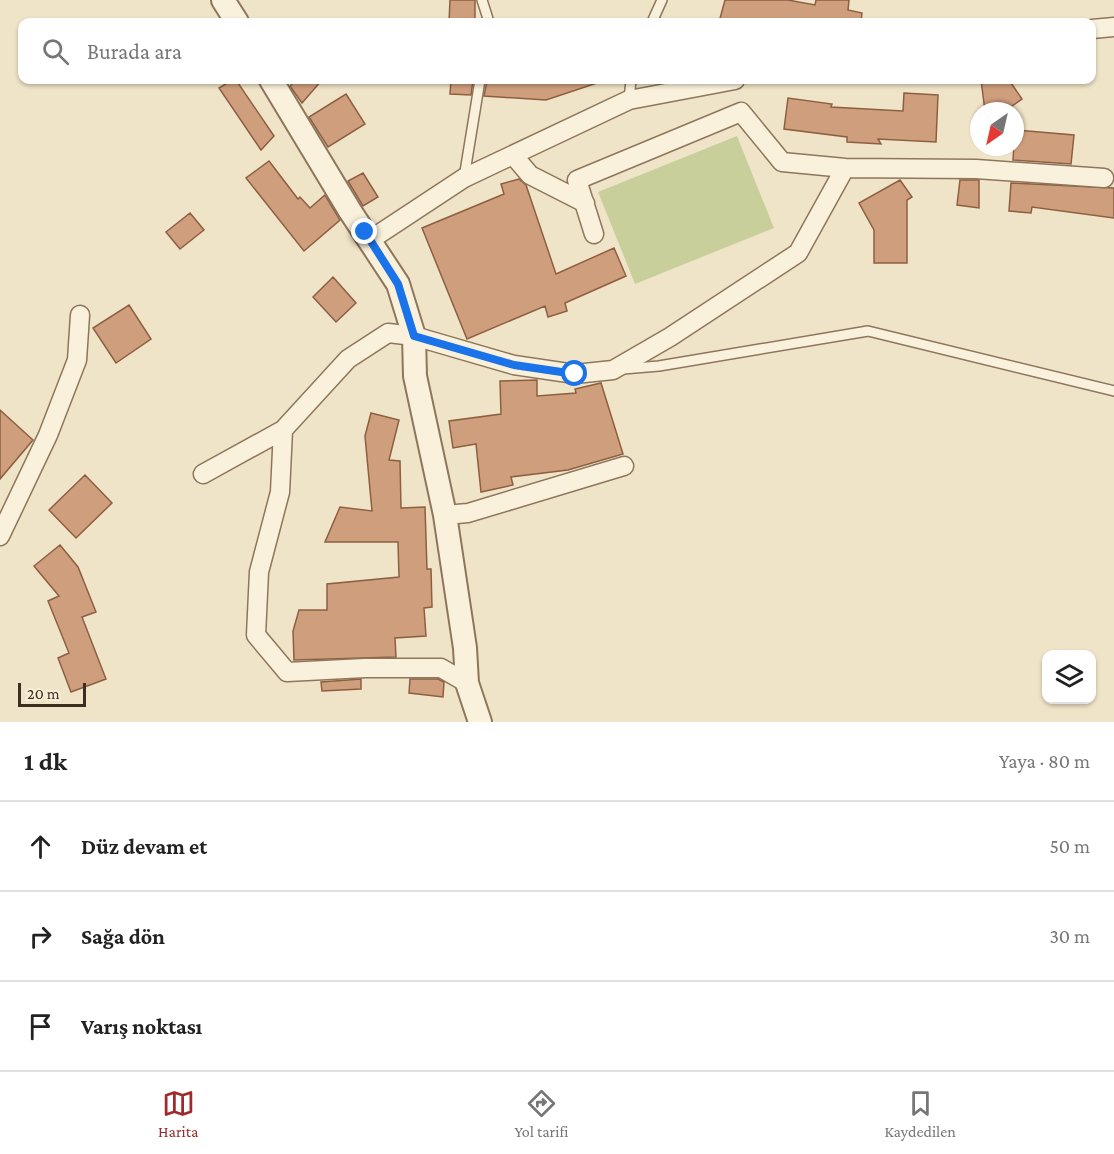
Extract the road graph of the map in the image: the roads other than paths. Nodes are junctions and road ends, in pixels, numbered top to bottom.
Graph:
1 (223, 0) edge
2 (482, 0) edge
3 (662, 0) edge
4 (234, 18) edge
5 (488, 18) edge
6 (653, 18) edge
7 (1114, 27) edge
8 (1096, 28) edge
9 (273, 84) edge
10 (479, 84) edge
11 (631, 84) edge
12 (714, 84) edge
13 (629, 100) junction
14 (513, 155) junction
15 (846, 168) junction
16 (464, 178) junction
17 (1104, 178) dead end
18 (585, 203) junction
19 (594, 234) dead end
20 (368, 236) junction
21 (80, 315) dead end
22 (414, 336) junction
23 (613, 370) junction
24 (1114, 391) edge
25 (283, 430) junction
26 (624, 466) dead end
27 (203, 474) dead end
28 (445, 515) junction
29 (0, 536) edge
30 (466, 683) junction
31 (480, 722) edge

1 - 4 street
2 - 5 lane
3 - 6 lane
7 - 8 street
9 - 20 street
10 - 16 lane
11 - 13 lane
12 - 13 street
13 - 14 street
14 - 16 street
14 - 18 street
15 - 17 street
15 - 18 street
15 - 23 street
16 - 20 street
18 - 19 street
20 - 22 street
21 - 29 street
22 - 23 street
22 - 25 street
22 - 28 street
23 - 24 lane
25 - 27 street
25 - 30 street
26 - 28 street
28 - 30 street
30 - 31 street

